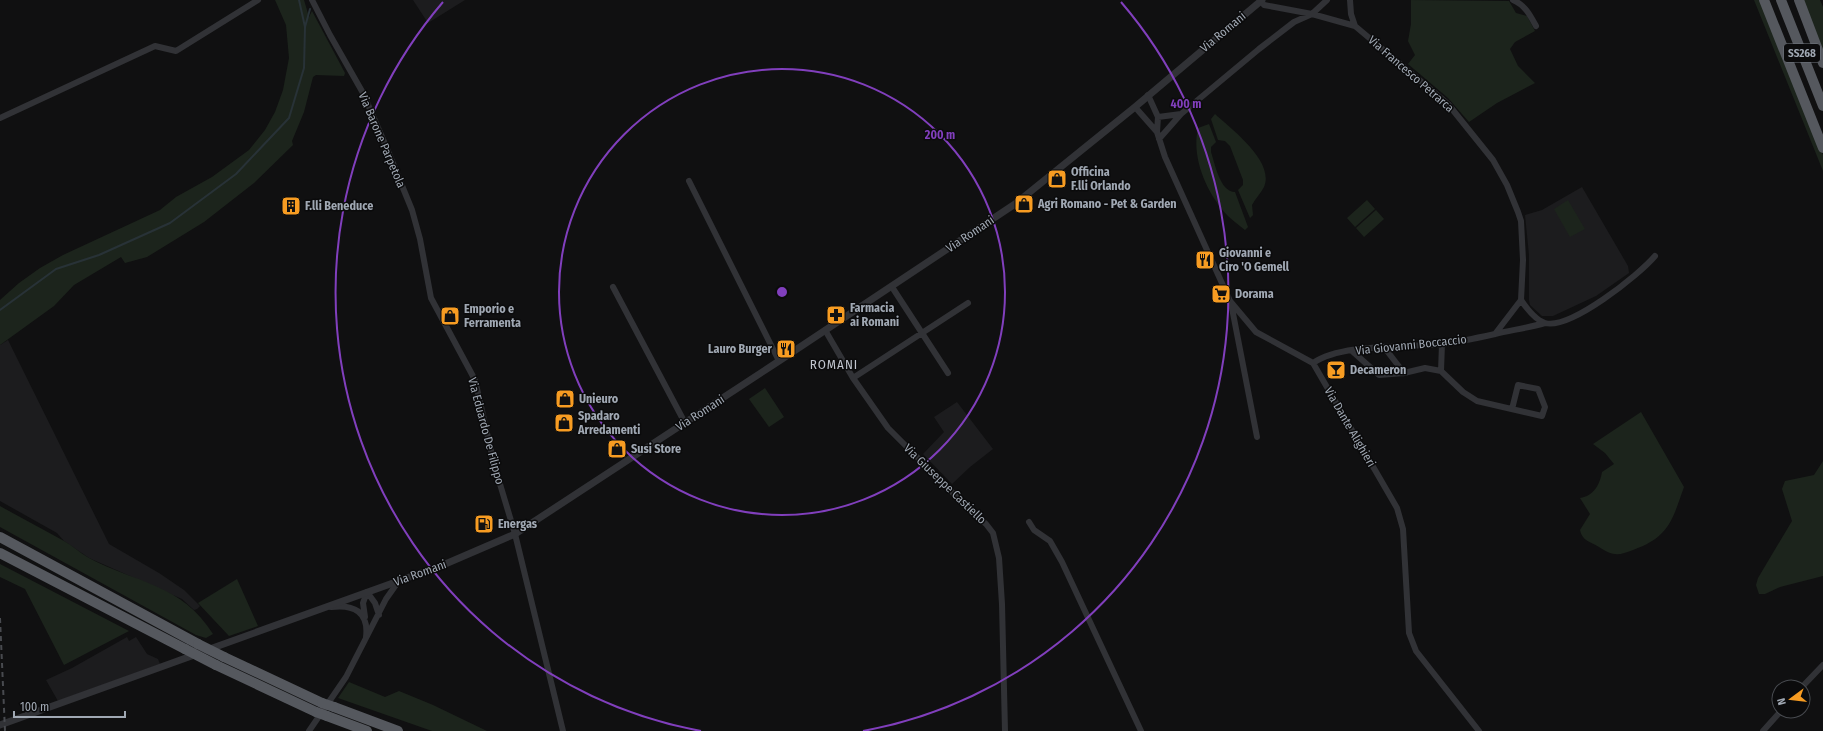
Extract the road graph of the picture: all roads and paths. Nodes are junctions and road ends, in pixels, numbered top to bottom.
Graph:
1 (258, 0) edge
2 (312, 0) edge
3 (1327, 0) edge
4 (1350, 0) edge
5 (1513, 0) edge
6 (1764, 0) edge
7 (1780, 0) edge
8 (1799, 0) edge
9 (1262, 1) edge
10 (1312, 14) junction
11 (1355, 26) junction
12 (1536, 26) dead end
13 (1823, 63) edge
14 (1148, 95) junction
15 (1823, 106) edge
16 (1135, 107) junction
17 (1181, 114) junction
18 (1158, 117) junction
19 (0, 118) edge
20 (1156, 132) junction
21 (1159, 139) junction
22 (1823, 148) edge
23 (689, 181) dead end
24 (1655, 256) dead end
25 (613, 287) dead end
26 (892, 287) junction
27 (429, 289) joint
28 (1521, 300) junction
29 (1230, 301) junction
30 (968, 303) dead end
31 (1545, 323) junction
32 (825, 330) junction
33 (921, 332) junction
34 (1495, 334) junction
35 (1442, 344) junction
36 (1384, 347) junction
37 (1352, 351) junction
38 (779, 361) junction
39 (1313, 363) junction
40 (1441, 371) junction
41 (948, 373) dead end
42 (1404, 373) junction
43 (853, 378) junction
44 (1512, 409) junction
45 (685, 424) junction
46 (1257, 437) dead end
47 (1029, 522) dead end
48 (515, 534) junction
49 (0, 536) edge
50 (0, 553) edge
51 (398, 582) junction
52 (367, 592) junction
53 (326, 608) junction
54 (379, 615) junction
55 (366, 620) junction
56 (366, 640) junction
57 (1823, 665) edge
58 (1810, 679) edge
59 (1774, 719) edge
60 (0, 725) edge
61 (309, 731) edge
62 (367, 731) edge
63 (398, 731) edge
64 (563, 731) edge
65 (1005, 731) edge
66 (1141, 731) edge
67 (1478, 731) edge
68 (1763, 731) edge

1 - 19 street
2 - 27 street, Via Barone Parpetola
3 - 10 street
4 - 11 street
5 - 12 street
6 - 22 highway
7 - 15 highway, SS268
8 - 13 highway
9 - 10 street, Via Francesco Petrarca
9 - 14 street, Via Romani
10 - 11 street, Via Francesco Petrarca
10 - 17 street
11 - 28 street, Via Francesco Petrarca
14 - 16 street, Via Romani
14 - 18 street
16 - 20 street
16 - 26 street, Via Romani
17 - 18 street
17 - 21 street
18 - 20 street
20 - 21 street
21 - 29 street
23 - 38 street
24 - 31 street
25 - 45 street
26 - 32 street, Via Romani
26 - 33 street
27 - 48 street, Via Eduardo De Filippo
28 - 31 street
28 - 34 street
29 - 39 street
29 - 46 street
30 - 33 street
31 - 34 street, Via Giovanni Boccaccio
32 - 38 street, Via Romani
32 - 43 street, Via Giuseppe Castiello
33 - 41 street
33 - 43 street
34 - 35 street, Via Giovanni Boccaccio
35 - 36 street, Via Giovanni Boccaccio
35 - 40 street
36 - 37 street, Via Giovanni Boccaccio
36 - 42 street
37 - 39 street, Via Giovanni Boccaccio
37 - 42 street
38 - 45 street, Via Romani
39 - 67 street, Via Dante Alighieri
40 - 42 street
40 - 44 street
43 - 65 street, Via Giuseppe Castiello
44 - 44 street
45 - 48 street, Via Romani
47 - 66 street
48 - 51 street, Via Romani
48 - 64 street, Via Eduardo De Filippo
49 - 63 highway, bridge
50 - 62 highway, bridge
51 - 52 street, Via Romani
51 - 54 street
52 - 53 street, Via Romani
52 - 54 street
52 - 55 street
53 - 55 street
53 - 60 street, Via Romani
54 - 56 street
55 - 56 street
56 - 61 street
57 - 58 street
59 - 68 street

